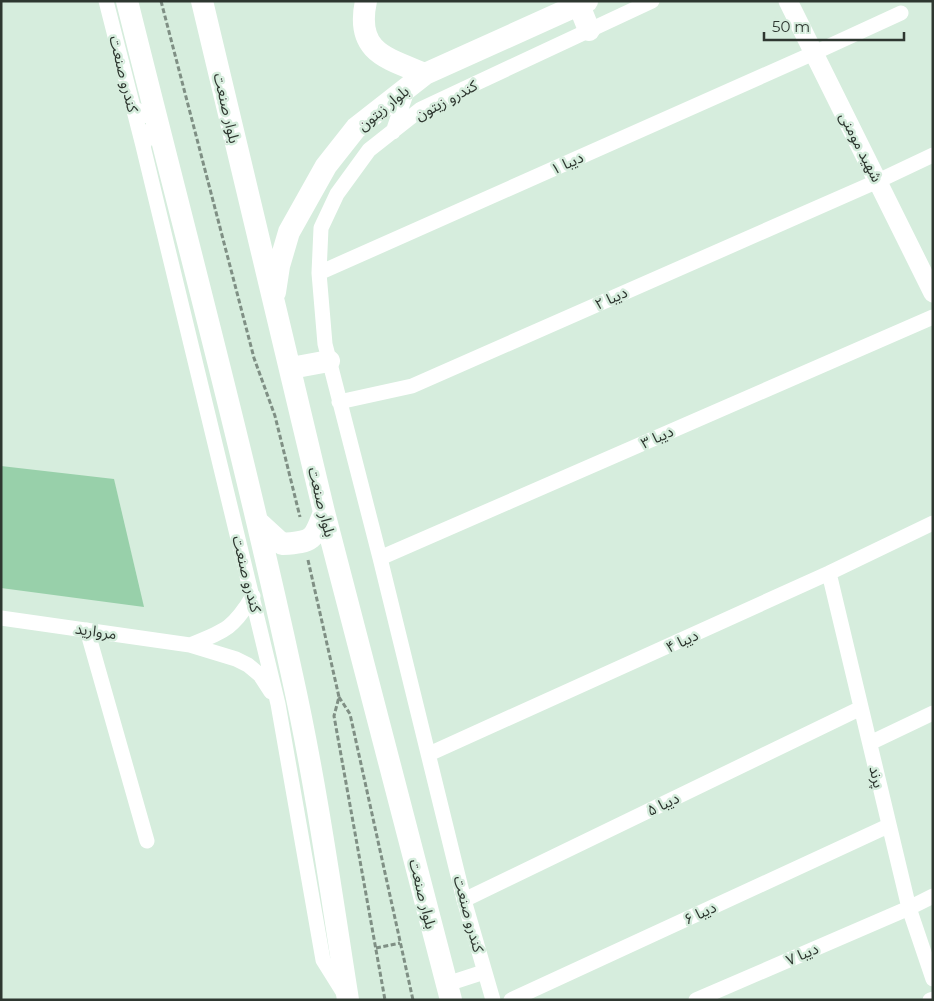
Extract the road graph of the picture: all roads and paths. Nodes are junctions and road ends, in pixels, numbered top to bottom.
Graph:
1 (106, 1) edge
2 (127, 1) edge
3 (161, 1) edge
4 (202, 1) edge
5 (366, 1) edge
6 (652, 1) edge
7 (788, 1) edge
8 (583, 3) edge
9 (901, 13) dead end
10 (589, 30) junction
11 (814, 54) junction
12 (417, 81) junction
13 (133, 108) junction
14 (156, 120) junction
15 (393, 132) junction
16 (143, 146) junction
17 (933, 155) edge
18 (878, 181) junction
19 (320, 273) junction
20 (933, 294) edge
21 (274, 303) junction
22 (933, 317) edge
23 (329, 361) junction
24 (291, 368) junction
25 (339, 402) junction
26 (324, 512) junction
27 (258, 522) junction
28 (933, 524) edge
29 (301, 525) dead end
30 (307, 557) dead end
31 (380, 558) junction
32 (829, 573) junction
33 (253, 596) junction
34 (1, 618) edge
35 (87, 630) junction
36 (190, 644) junction
37 (339, 697) junction
38 (278, 704) junction
39 (861, 708) junction
40 (933, 713) edge
41 (870, 743) junction
42 (429, 754) junction
43 (888, 826) junction
44 (147, 840) dead end
45 (933, 896) edge
46 (464, 900) junction
47 (909, 908) junction
48 (400, 943) junction
49 (376, 948) junction
50 (484, 972) junction
51 (933, 979) edge
52 (449, 992) edge
53 (348, 1000) edge
54 (385, 1000) edge
55 (412, 1000) edge
56 (493, 1000) edge
57 (511, 1000) edge
58 (696, 1000) edge

1 - 13 street, کندرو صنعت
2 - 14 main road
3 - 29 path
4 - 21 main road, بلوار صنعت
5 - 12 main road
6 - 10 street, کندرو زیتون
7 - 11 street, شهید مومنی
8 - 10 main road
8 - 12 main road, بلوار زیتون
9 - 11 street, دیبا ۱
10 - 15 street, کندرو زیتون
11 - 18 street, شهید مومنی
11 - 19 street, دیبا ۱
12 - 15 street
12 - 21 main road, بلوار زیتون
13 - 14 street
13 - 16 street, کندرو صنعت
14 - 16 street, کندرو صنعت
14 - 27 main road
15 - 19 street, کندرو زیتون
16 - 33 street, کندرو صنعت
17 - 18 street, دیبا ۲
18 - 20 street, شهید مومنی
18 - 25 street, دیبا ۲
19 - 23 street, کندرو صنعت
21 - 24 main road, بلوار صنعت
22 - 31 street, دیبا ۳
23 - 24 main road
23 - 25 street, کندرو صنعت
24 - 26 main road, بلوار صنعت
25 - 31 street, کندرو صنعت
26 - 27 main road
26 - 52 main road, بلوار صنعت
27 - 53 main road
28 - 32 street, دیبا ۴
30 - 37 path
31 - 42 street, کندرو صنعت
32 - 39 street, پرند
32 - 42 street, دیبا ۴
33 - 36 street
33 - 38 street, کندرو صنعت
34 - 35 street, مروارید
35 - 36 street, مروارید
35 - 44 street
36 - 38 street, مروارید
37 - 48 path
37 - 49 path
38 - 53 street, کندرو صنعت
39 - 41 street, پرند
39 - 46 street, دیبا ۵
40 - 41 street
41 - 43 street, پرند
42 - 46 street, کندرو صنعت
43 - 47 street, پرند
43 - 57 street, دیبا ۶
45 - 47 street, دیبا ۷
46 - 50 street, کندرو صنعت
47 - 51 street, پرند
47 - 58 street, دیبا ۷
48 - 49 path
48 - 55 path
49 - 54 path
50 - 52 street
50 - 56 street, کندرو صنعت

